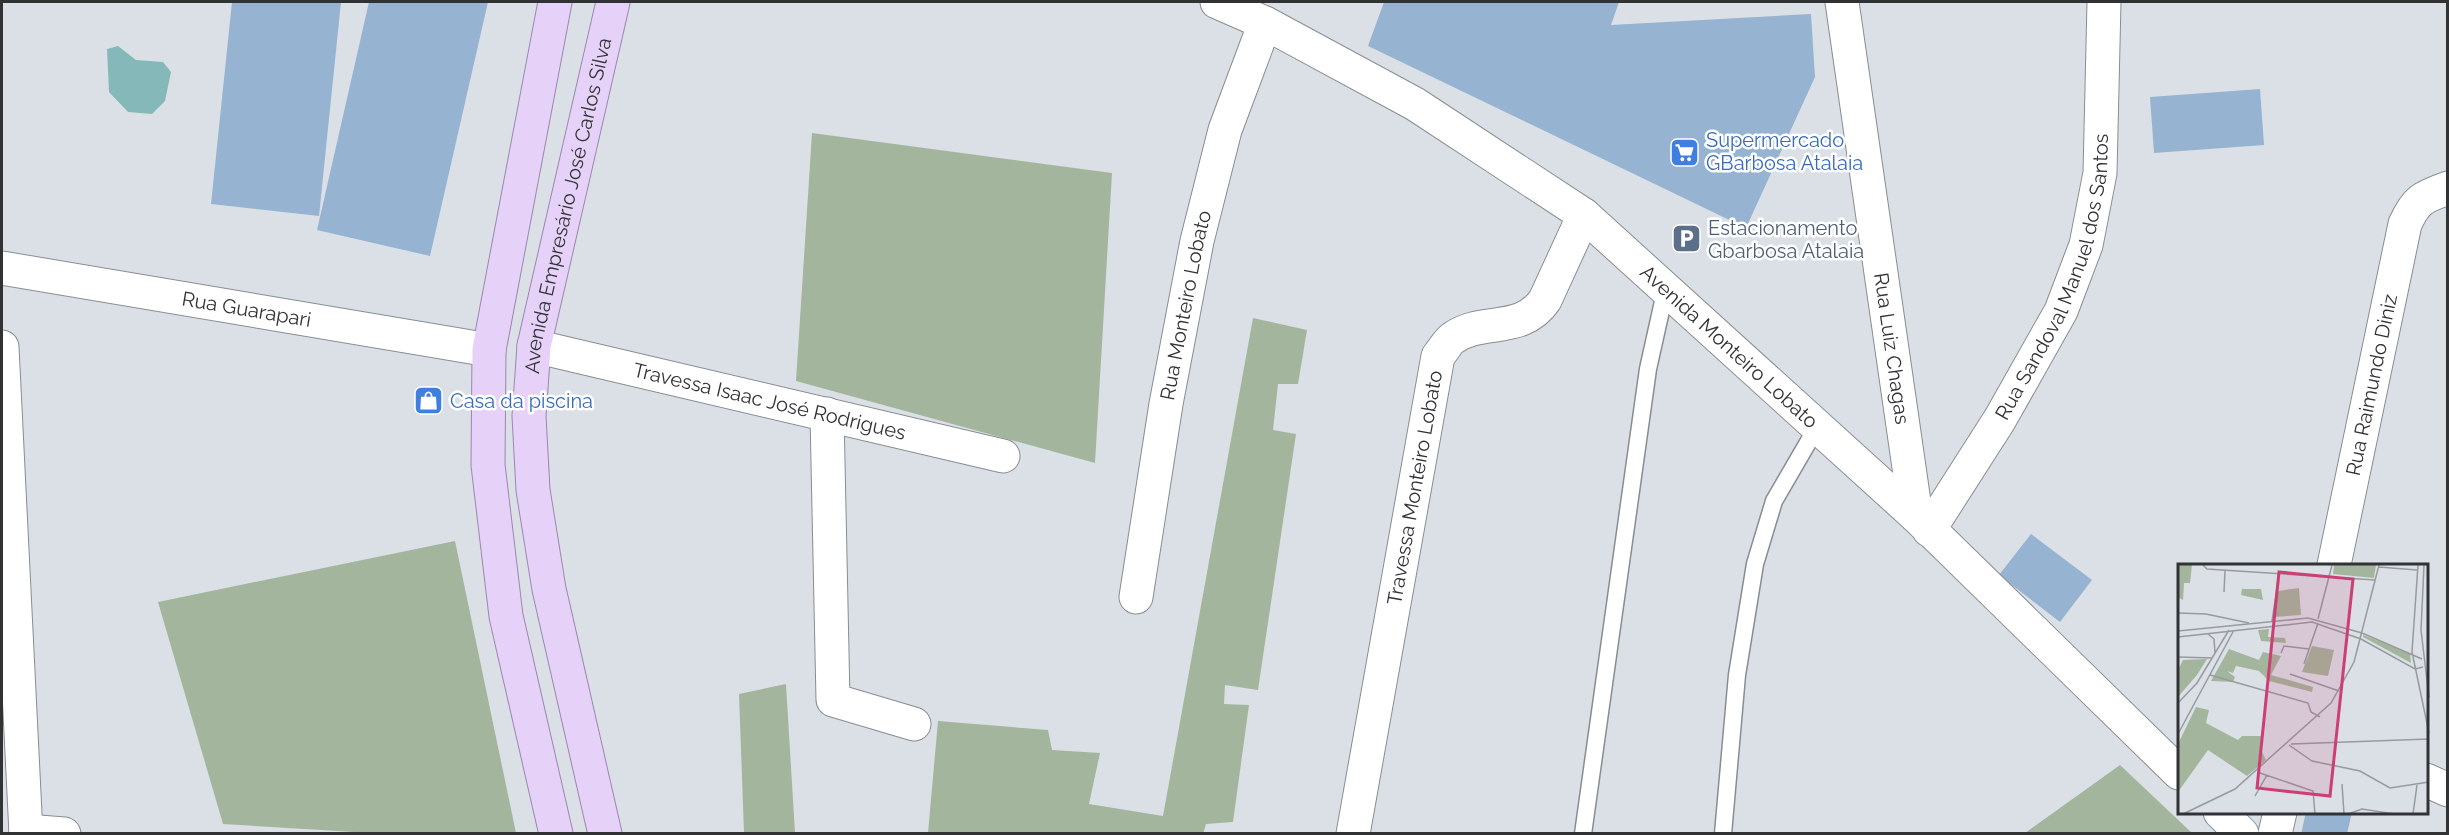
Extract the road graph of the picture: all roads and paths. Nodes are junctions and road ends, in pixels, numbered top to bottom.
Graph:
1 (555, 2) edge
2 (614, 2) edge
3 (1217, 2) edge
4 (1842, 2) edge
5 (2104, 2) edge
6 (1265, 23) junction
7 (2448, 188) edge
8 (1584, 215) junction
9 (2, 268) edge
10 (1666, 288) junction
11 (534, 346) junction
12 (2, 347) edge
13 (489, 350) junction
14 (827, 414) junction
15 (1817, 427) junction
16 (1003, 456) dead end
17 (5, 466) edge
18 (1923, 523) junction
19 (2334, 564) edge
20 (1136, 597) dead end
21 (914, 724) dead end
22 (2178, 772) edge
23 (2428, 780) edge
24 (2448, 790) edge
25 (2221, 814) edge
26 (2280, 814) edge
27 (26, 832) edge
28 (64, 834) edge
29 (556, 834) edge
30 (605, 834) edge
31 (1353, 834) edge
32 (1583, 834) edge
33 (1724, 834) edge
34 (2242, 834) edge
35 (2275, 834) edge

1 - 13 main road
2 - 11 main road, Avenida Empresário José Carlos Silva
3 - 6 street, Avenida Monteiro Lobato
4 - 18 street, Rua Luiz Chagas
5 - 18 street, Rua Sandoval Manuel dos Santos
6 - 8 street, Avenida Monteiro Lobato
6 - 20 street, Rua Monteiro Lobato
7 - 19 street, Rua Raimundo Diniz
8 - 10 street, Avenida Monteiro Lobato
8 - 31 street, Travessa Monteiro Lobato
9 - 13 street, Rua Guarapari
10 - 15 street, Avenida Monteiro Lobato
10 - 32 lane
11 - 14 street, Travessa Isaac José Rodrigues
11 - 30 main road, Avenida Empresário José Carlos Silva
12 - 17 street
13 - 29 main road
14 - 16 street, Travessa Isaac José Rodrigues
14 - 21 street
15 - 18 street, Avenida Monteiro Lobato
15 - 33 lane
17 - 27 street
18 - 22 street, Avenida Monteiro Lobato
23 - 24 street
25 - 34 street
26 - 35 street
27 - 28 street

